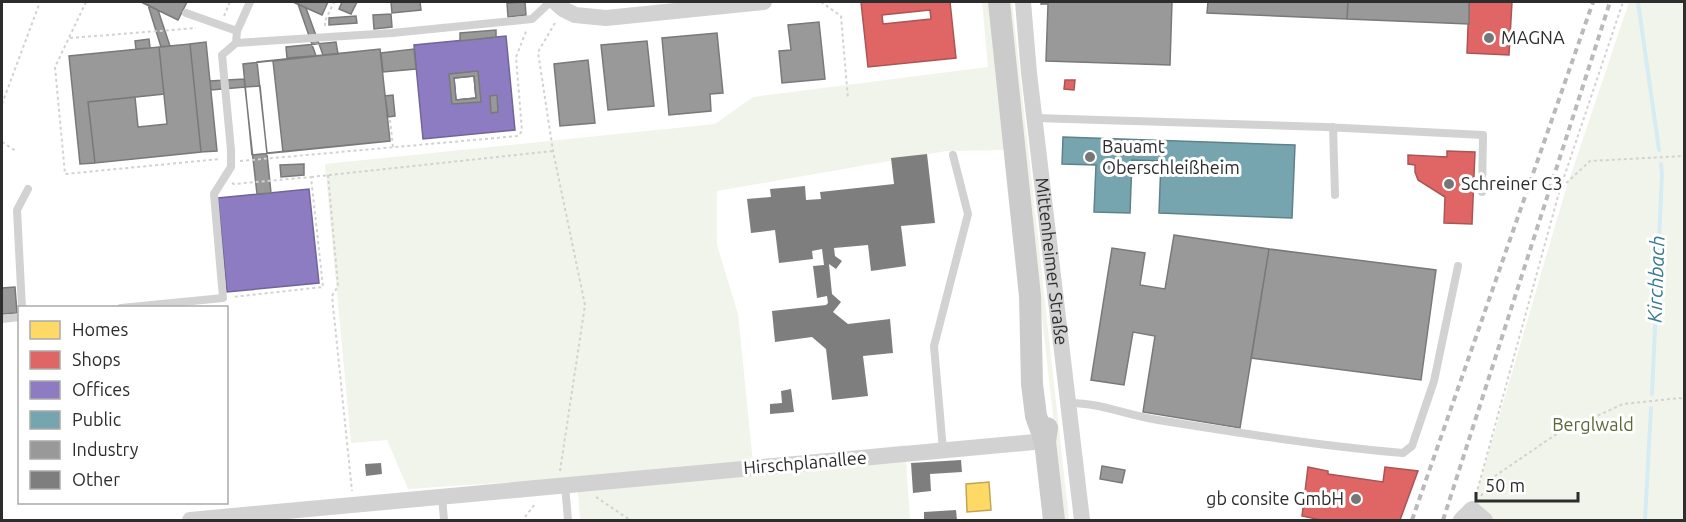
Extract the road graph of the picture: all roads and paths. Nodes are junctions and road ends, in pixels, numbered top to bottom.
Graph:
1 (39, 2) edge
2 (86, 2) edge
3 (230, 2) edge
4 (250, 2) edge
5 (334, 2) edge
6 (764, 2) edge
7 (821, 2) edge
8 (999, 2) edge
9 (1023, 2) edge
10 (1623, 2) edge
11 (556, 4) edge
12 (186, 13) dead end
13 (532, 19) junction
14 (221, 26) junction
15 (237, 31) junction
16 (69, 38) junction
17 (325, 38) junction
18 (236, 43) junction
19 (848, 99) dead end
20 (2, 104) edge
21 (1035, 118) junction
22 (390, 120) dead end
23 (1334, 127) junction
24 (2, 142) edge
25 (393, 147) junction
26 (553, 151) junction
27 (16, 152) dead end
28 (953, 155) dead end
29 (1684, 156) edge
30 (231, 162) junction
31 (328, 175) junction
32 (311, 177) junction
33 (28, 189) dead end
34 (1560, 189) junction
35 (1482, 192) dead end
36 (1335, 195) dead end
37 (1458, 266) dead end
38 (223, 298) junction
39 (22, 306) edge
40 (141, 306) edge
41 (18, 317) edge
42 (2, 319) edge
43 (1684, 400) edge
44 (1068, 403) junction
45 (1046, 441) junction
46 (943, 450) junction
47 (561, 486) junction
48 (352, 488) dead end
49 (594, 496) dead end
50 (442, 497) junction
51 (277, 516) edge
52 (1473, 517) edge
53 (190, 520) edge
54 (444, 520) edge
55 (568, 520) edge
56 (630, 520) edge
57 (1054, 520) edge
58 (1082, 520) edge

1 - 20 path
2 - 16 path
3 - 14 path
4 - 15 lane
5 - 17 path
6 - 11 street
7 - 19 path
8 - 45 main road, Mittenheimer Straße
9 - 21 street, Mittenheimer Straße
10 - 34 path
11 - 13 lane
11 - 26 path
12 - 14 lane
13 - 17 lane
13 - 25 path
14 - 15 lane
14 - 16 path
15 - 18 lane
16 - 30 path
17 - 18 lane
18 - 30 lane
21 - 23 lane
21 - 44 street, Mittenheimer Straße
22 - 25 path
23 - 35 lane
23 - 36 lane
24 - 27 path
25 - 30 path
26 - 31 path
26 - 47 path
28 - 46 lane
29 - 34 path
30 - 32 path
30 - 38 lane
31 - 32 path
31 - 48 path
32 - 38 path
33 - 39 lane
34 - 52 path
37 - 44 lane
38 - 40 lane
41 - 42 lane
43 - 52 path
44 - 58 street, Mittenheimer Straße
45 - 46 street, Hirschplanallee
45 - 57 main road, Mittenheimer Straße
46 - 47 street, Hirschplanallee
47 - 50 street, Hirschplanallee
47 - 55 lane
49 - 56 path
50 - 51 street, Hirschplanallee
50 - 54 lane
51 - 53 street, Hirschplanallee

